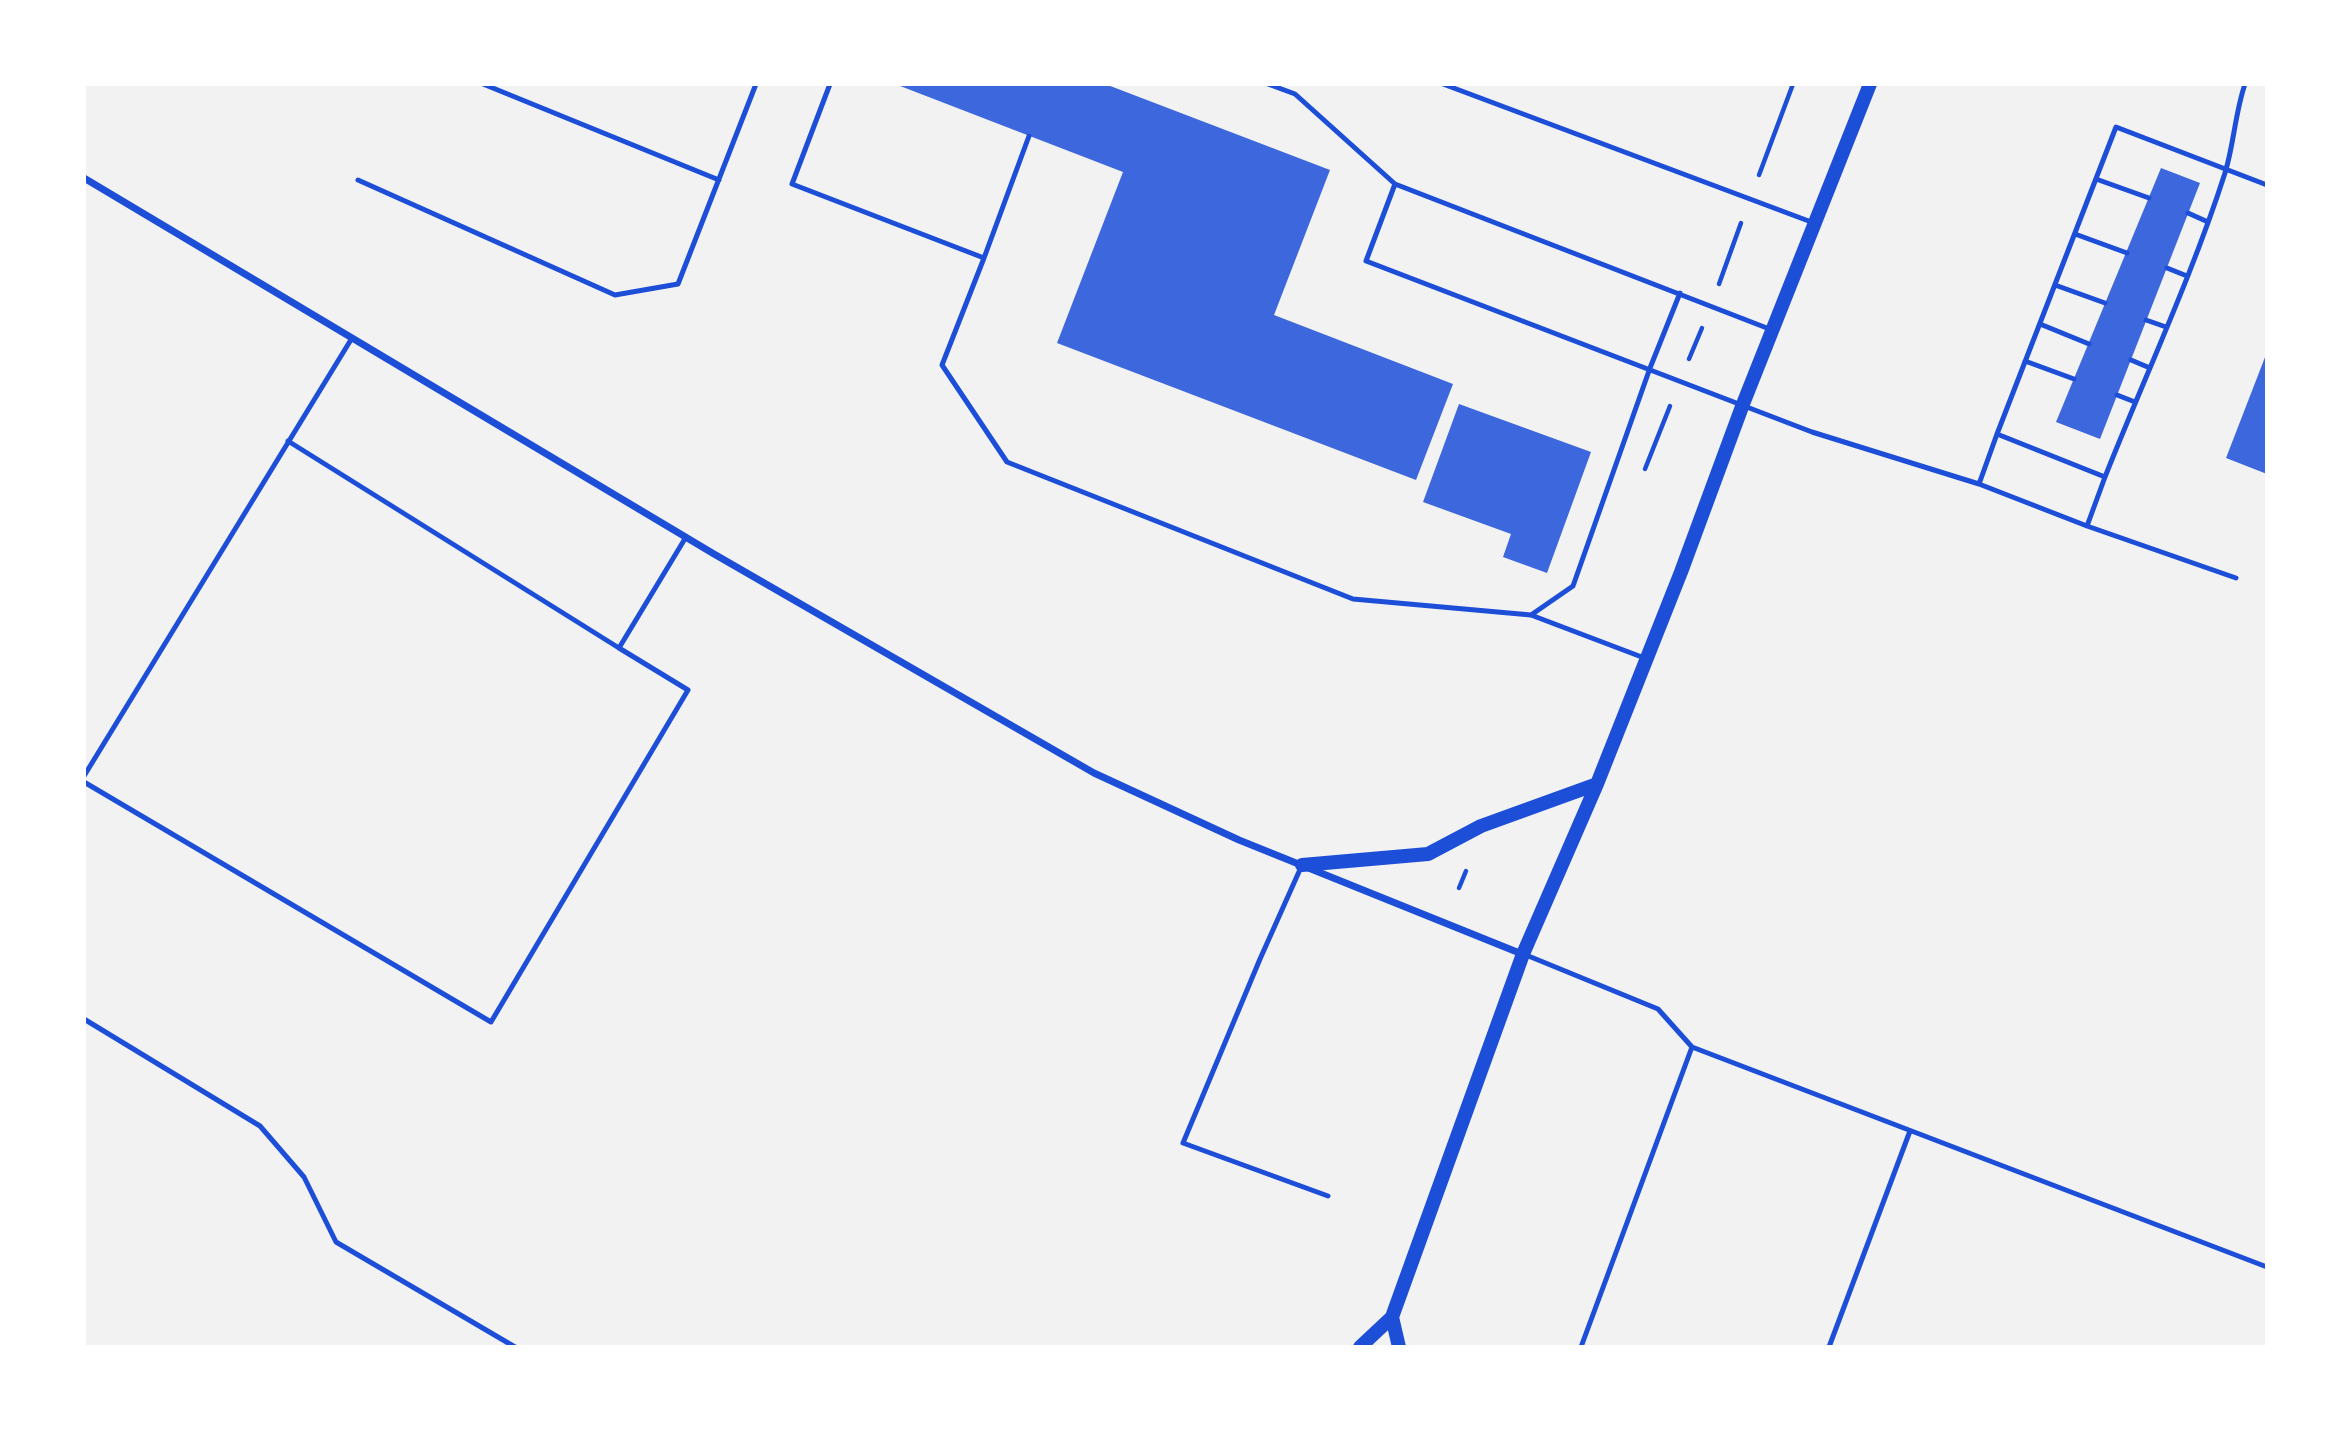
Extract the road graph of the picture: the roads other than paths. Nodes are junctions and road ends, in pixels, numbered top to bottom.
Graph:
1 (483, 84) edge
2 (756, 84) edge
3 (830, 84) edge
4 (1268, 84) edge
5 (1443, 84) edge
6 (1870, 84) edge
7 (2245, 84) edge
8 (1029, 136) dead end
9 (2226, 169) junction
10 (84, 178) edge
11 (2096, 178) junction
12 (358, 180) dead end
13 (719, 180) junction
14 (1395, 184) junction
15 (2267, 185) edge
16 (2149, 198) dead end
17 (2188, 213) dead end
18 (2208, 222) junction
19 (1814, 223) junction
20 (2074, 234) junction
21 (2127, 253) dead end
22 (984, 258) junction
23 (2167, 268) dead end
24 (2187, 276) junction
25 (2055, 285) junction
26 (1680, 293) junction
27 (2105, 303) dead end
28 (2146, 320) dead end
29 (2040, 324) junction
30 (2166, 327) junction
31 (1772, 330) junction
32 (352, 338) junction
33 (2089, 344) dead end
34 (2131, 360) dead end
35 (2025, 361) junction
36 (1650, 368) junction
37 (2150, 368) junction
38 (2074, 379) dead end
39 (2117, 395) dead end
40 (2135, 402) junction
41 (1743, 404) junction
42 (1997, 434) junction
43 (288, 442) junction
44 (2105, 477) junction
45 (1979, 484) junction
46 (2087, 526) junction
47 (686, 537) junction
48 (2236, 578) dead end
49 (1531, 615) junction
50 (619, 648) junction
51 (1647, 659) junction
52 (84, 776) edge
53 (84, 782) edge
54 (1597, 784) junction
55 (1302, 865) junction
56 (1523, 954) junction
57 (84, 1019) edge
58 (1692, 1047) junction
59 (1910, 1131) junction
60 (1328, 1196) dead end
61 (2267, 1267) edge
62 (1392, 1317) junction
63 (515, 1347) edge
64 (1360, 1347) edge
65 (1399, 1347) edge
66 (1581, 1347) edge
67 (1829, 1347) edge

1 - 13 lane
2 - 13 lane
3 - 22 lane
4 - 14 lane
5 - 19 lane
6 - 19 main road
7 - 9 lane
8 - 22 lane
9 - 11 lane
9 - 15 lane
9 - 18 lane
10 - 32 street
11 - 16 lane
11 - 20 lane
12 - 13 lane
14 - 26 lane
14 - 36 lane
17 - 18 lane
18 - 24 lane
19 - 31 main road
20 - 21 lane
20 - 25 lane
22 - 49 lane
23 - 24 lane
24 - 30 lane
25 - 27 lane
25 - 29 lane
26 - 31 lane
26 - 36 lane
28 - 30 lane
29 - 33 lane
29 - 35 lane
30 - 37 lane
31 - 41 main road
32 - 43 lane
32 - 47 street
34 - 37 lane
35 - 38 lane
35 - 42 lane
36 - 41 lane
36 - 49 lane
37 - 40 lane
39 - 40 lane
40 - 44 lane
41 - 45 lane
41 - 51 main road
42 - 44 lane
42 - 45 lane
43 - 50 lane
43 - 52 lane
44 - 46 lane
45 - 46 lane
46 - 48 lane
47 - 50 lane
47 - 55 street
49 - 51 lane
50 - 53 lane
51 - 54 main road
54 - 55 main road
54 - 56 main road
55 - 56 street
55 - 60 lane
56 - 58 lane
56 - 62 main road
57 - 63 lane
58 - 59 lane
58 - 66 lane
59 - 61 lane
59 - 67 lane
62 - 64 main road
62 - 65 main road

